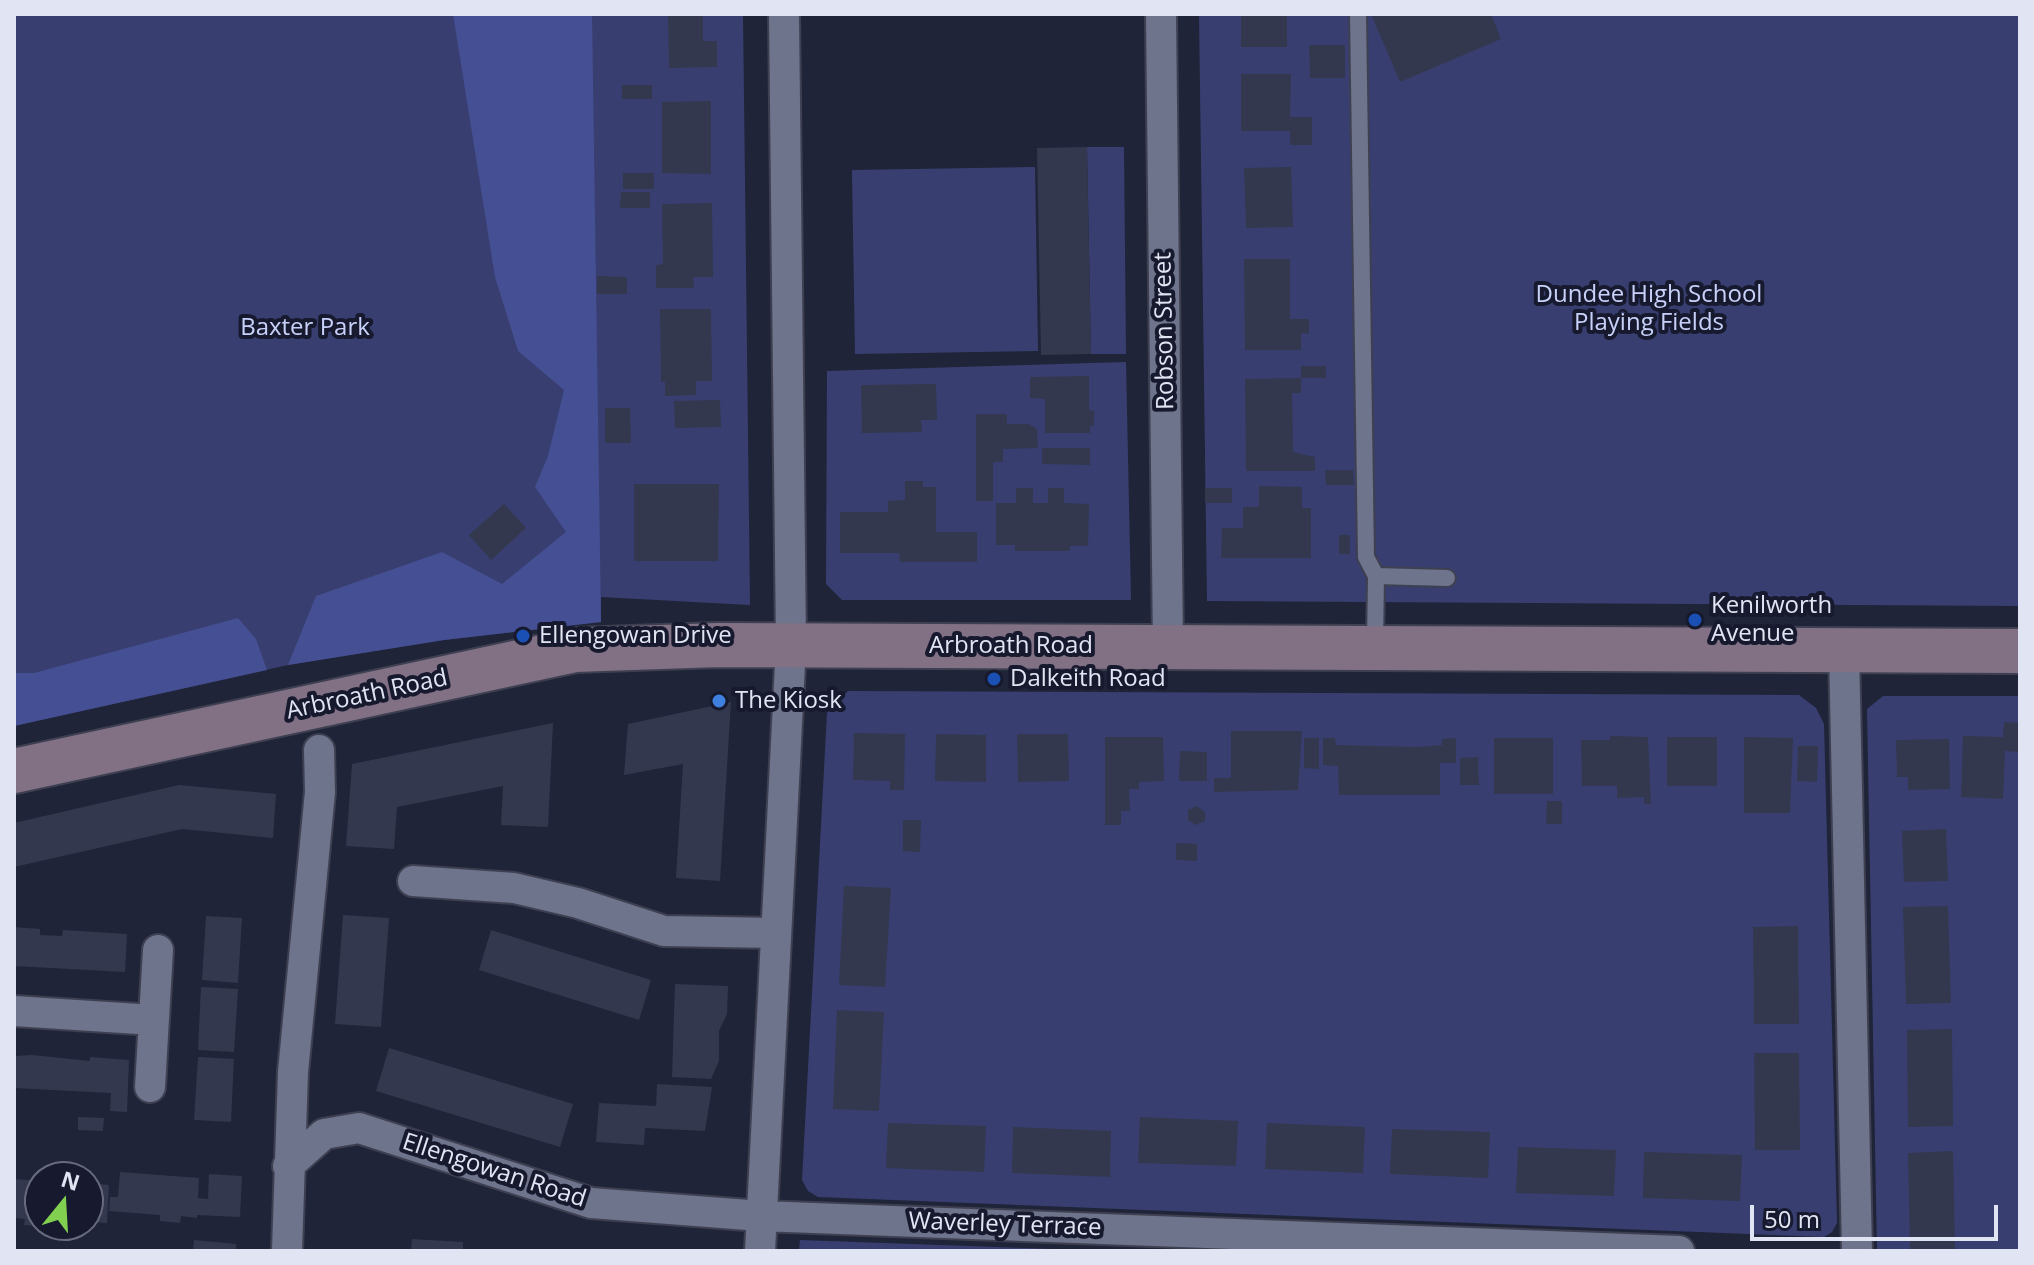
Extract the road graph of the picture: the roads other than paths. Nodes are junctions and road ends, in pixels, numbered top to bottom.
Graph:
1 (784, 14) edge
2 (1161, 14) edge
3 (1358, 14) edge
4 (1376, 576) junction
5 (1447, 578) dead end
6 (791, 645) junction
7 (1168, 647) junction
8 (1375, 648) junction
9 (1844, 651) junction
10 (2020, 651) edge
11 (319, 750) dead end
12 (14, 771) edge
13 (413, 881) dead end
14 (776, 933) junction
15 (158, 950) dead end
16 (14, 1011) edge
17 (154, 1020) junction
18 (150, 1087) dead end
19 (288, 1166) junction
20 (761, 1216) junction
21 (1318, 1244) edge
22 (287, 1251) edge
23 (760, 1251) edge
24 (1679, 1251) edge
25 (1857, 1251) edge

1 - 6 street
2 - 7 street, Robson Street
3 - 4 lane
4 - 5 lane
4 - 8 lane
6 - 7 main road, Arbroath Road
6 - 12 main road, Arbroath Road
6 - 14 street
7 - 8 main road, Arbroath Road
8 - 9 main road, Arbroath Road
9 - 10 main road, Arbroath Road
9 - 25 street
11 - 19 street
13 - 14 street
14 - 20 street
15 - 17 street
16 - 17 street
17 - 18 street
19 - 20 street, Ellengowan Road
19 - 22 street
20 - 21 street, Waverley Terrace
20 - 23 street
21 - 24 street, Waverley Terrace

